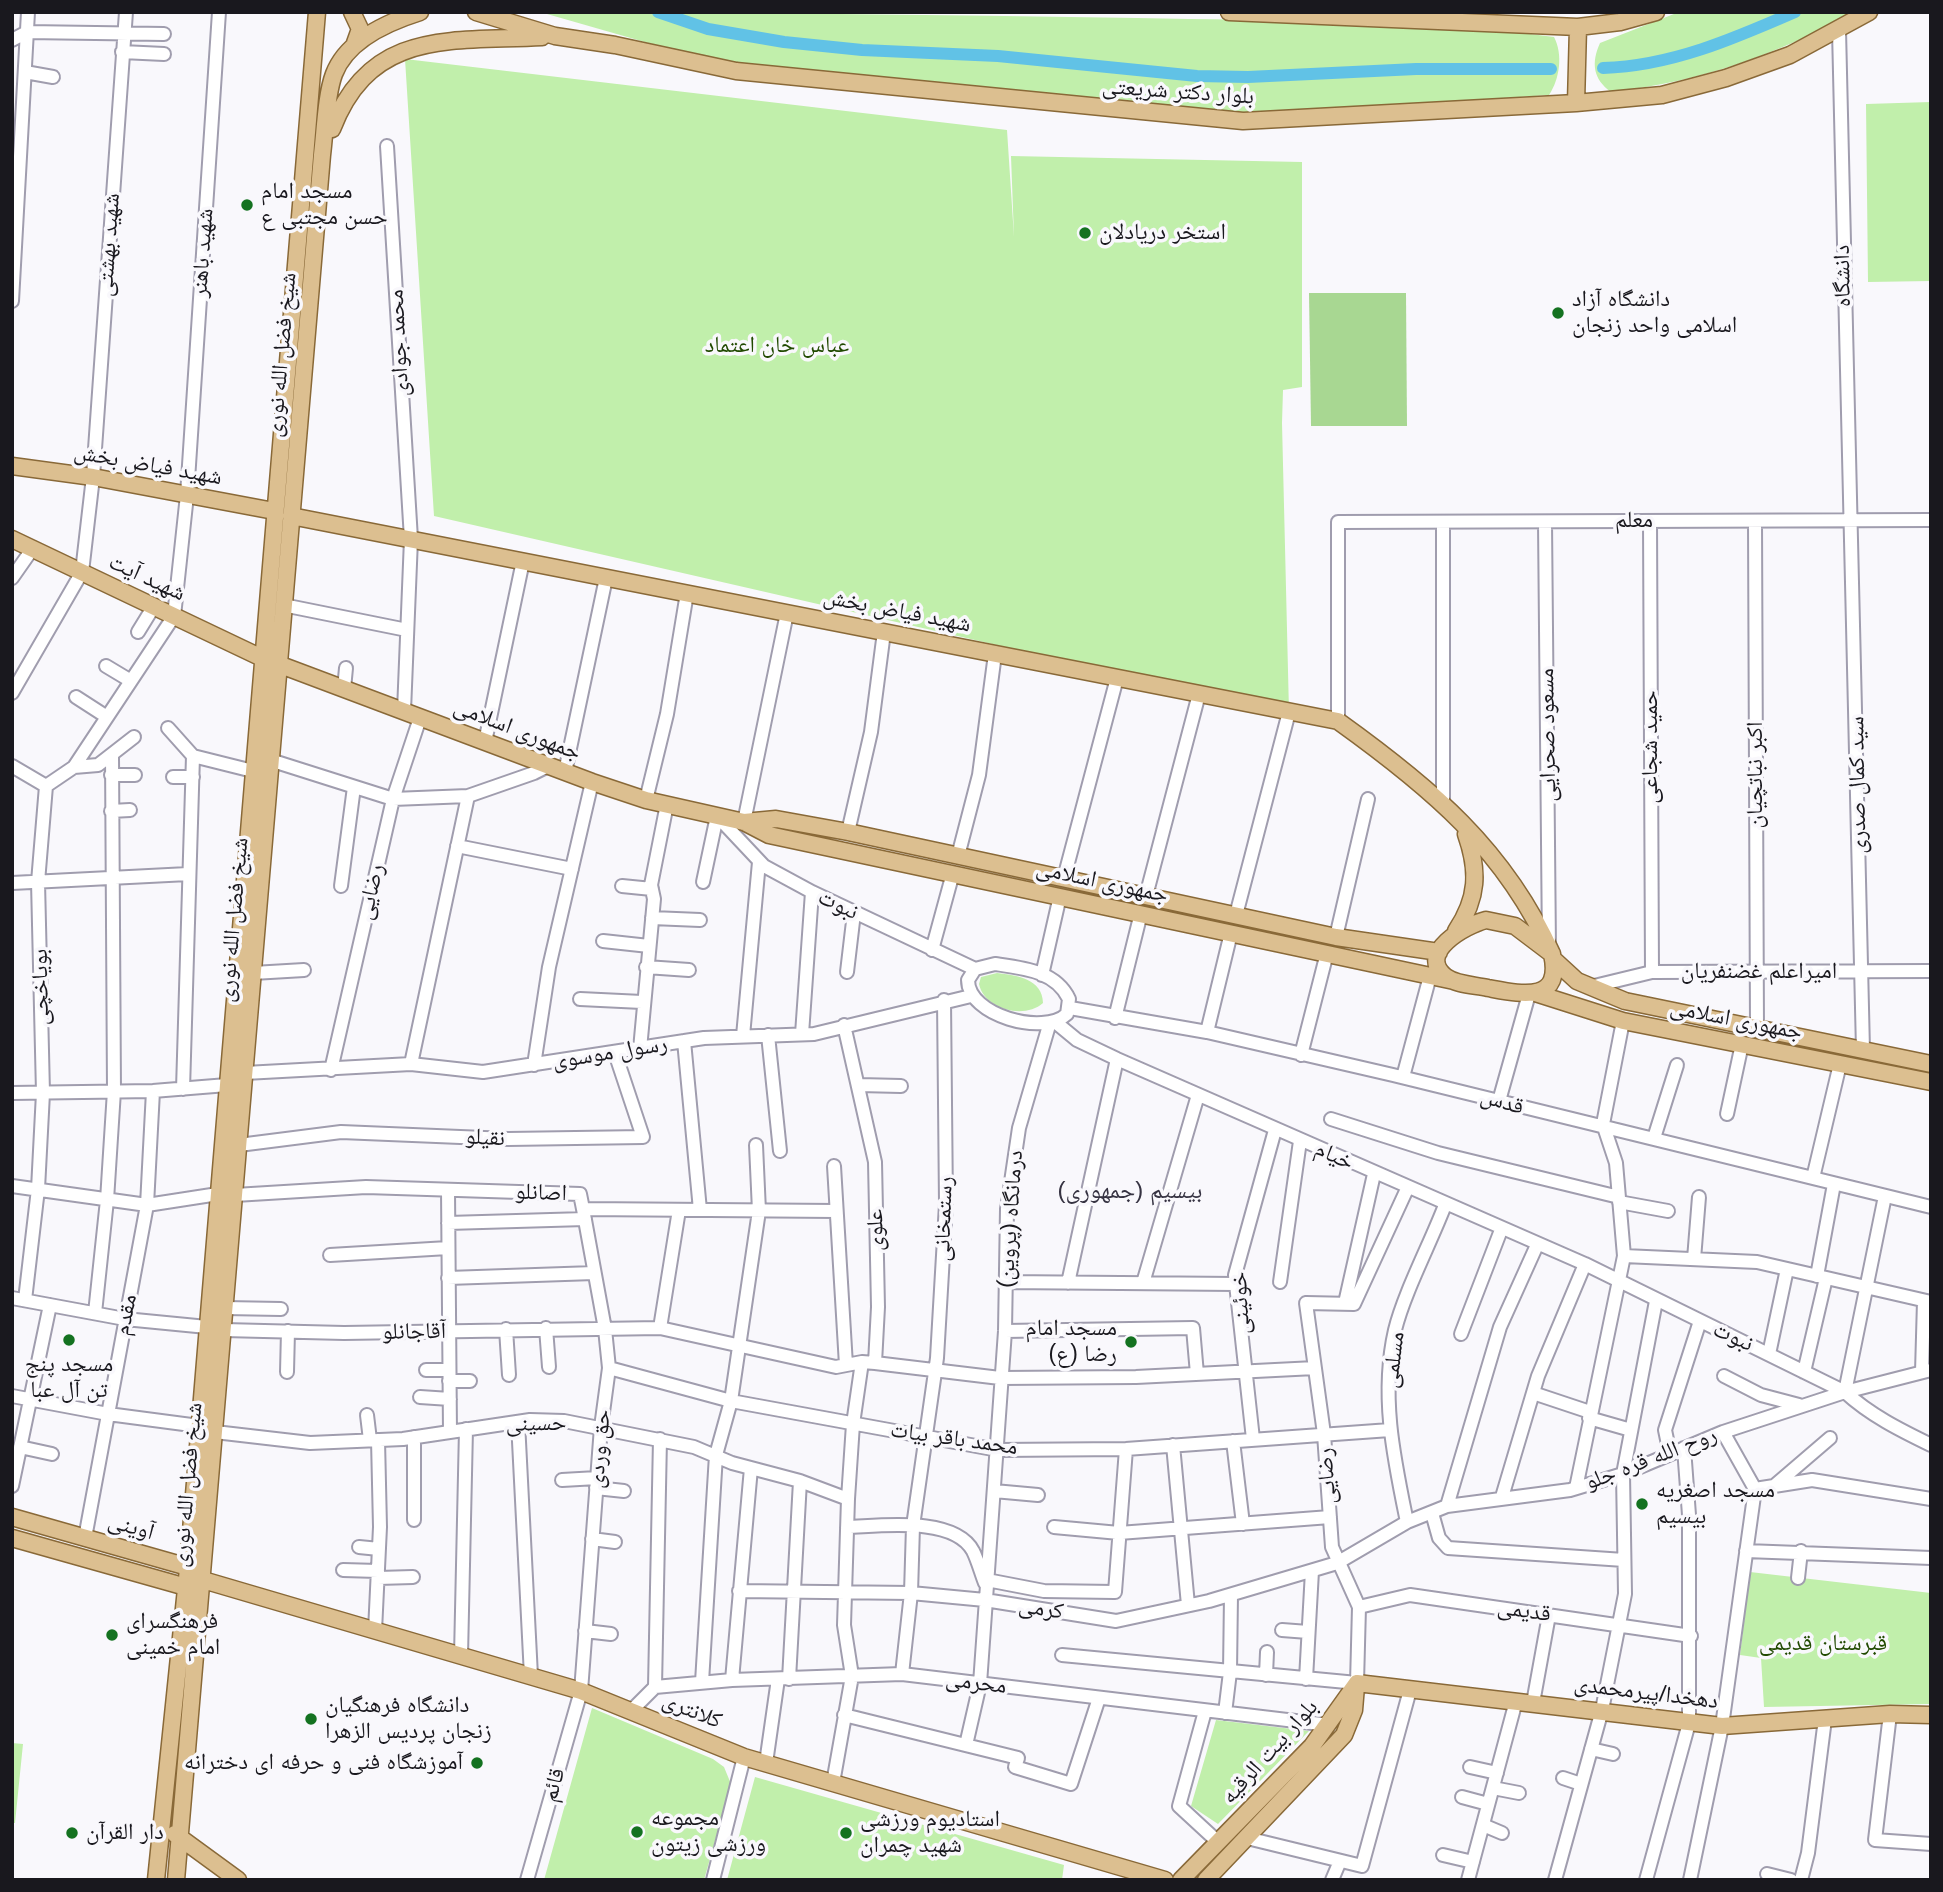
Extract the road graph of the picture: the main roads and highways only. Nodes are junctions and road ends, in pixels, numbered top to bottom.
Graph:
1 (352, 12) edge
2 (420, 12) edge
3 (476, 12) edge
4 (1229, 12) edge
5 (1656, 12) edge
6 (1869, 12) edge
7 (1261, 13) edge
8 (317, 14) edge
9 (1327, 14) edge
10 (1433, 16) edge
11 (1620, 17) edge
12 (1512, 18) edge
13 (1578, 27) junction
14 (555, 36) junction
15 (355, 43) junction
16 (1576, 103) junction
17 (322, 155) junction
18 (12, 466) edge
19 (282, 513) junction
20 (12, 539) edge
21 (262, 658) junction
22 (278, 664) junction
23 (744, 821) junction
24 (1461, 822) junction
25 (1455, 933) junction
26 (1439, 953) junction
27 (1551, 954) junction
28 (1454, 981) junction
29 (1532, 994) junction
30 (1931, 1064) edge
31 (1931, 1082) edge
32 (226, 1195) junction
33 (215, 1329) junction
34 (12, 1517) edge
35 (12, 1538) edge
36 (188, 1567) junction
37 (203, 1580) junction
38 (186, 1587) junction
39 (1357, 1683) junction
40 (1931, 1715) edge
41 (162, 1827) junction
42 (180, 1836) junction
43 (156, 1880) edge
44 (176, 1880) edge
45 (237, 1880) edge
46 (1165, 1880) edge
47 (1181, 1880) edge
48 (1206, 1880) edge

1 - 15 main road
2 - 15 main road, شیخ فضل الله نوری
3 - 14 main road, بلوار دکتر شریعتی
4 - 7 main road
5 - 11 main road
6 - 16 main road, بلوار دکتر شریعتی
7 - 9 main road
8 - 19 main road, شیخ فضل الله نوری
9 - 10 main road
10 - 12 main road
11 - 13 main road
12 - 13 main road
13 - 16 main road
14 - 16 main road, بلوار دکتر شریعتی
14 - 17 main road
15 - 17 main road, شیخ فضل الله نوری
17 - 19 main road, شیخ فضل الله نوری
18 - 19 main road, شهید فیاض بخش
19 - 21 main road, شیخ فضل الله نوری
19 - 22 main road, شیخ فضل الله نوری
19 - 24 main road, شهید فیاض بخش
20 - 21 main road, شهید آیت
21 - 22 main road, شهید آیت
21 - 32 main road, شیخ فضل الله نوری
22 - 23 main road, جمهوری اسلامی
22 - 32 main road, شیخ فضل الله نوری
23 - 26 main road, جمهوری اسلامی
23 - 28 main road, جمهوری اسلامی
24 - 25 main road
24 - 27 main road, شهید فیاض بخش
25 - 26 main road
25 - 27 main road, جمهوری اسلامی
26 - 28 main road
27 - 29 main road
27 - 30 main road, جمهوری اسلامی
28 - 29 main road, جمهوری اسلامی
29 - 31 main road, جمهوری اسلامی
32 - 33 main road, شیخ فضل الله نوری
32 - 33 main road, شیخ فضل الله نوری
33 - 36 main road, شیخ فضل الله نوری
33 - 37 main road, شیخ فضل الله نوری
34 - 36 main road, آوینی
35 - 38 main road, آوینی
36 - 37 main road, آوینی
36 - 38 main road, شیخ فضل الله نوری
37 - 38 main road
37 - 42 main road, شیخ فضل الله نوری
37 - 46 main road, کلانتری
38 - 41 main road, شیخ فضل الله نوری
39 - 40 main road, دهخدا/پیرمحمدی
39 - 47 main road, بلوار بیت الرقیه
39 - 48 main road, بلوار بیت الرقیه
41 - 42 main road
41 - 43 main road, شیخ فضل الله نوری
42 - 44 main road, شیخ فضل الله نوری
42 - 45 main road

